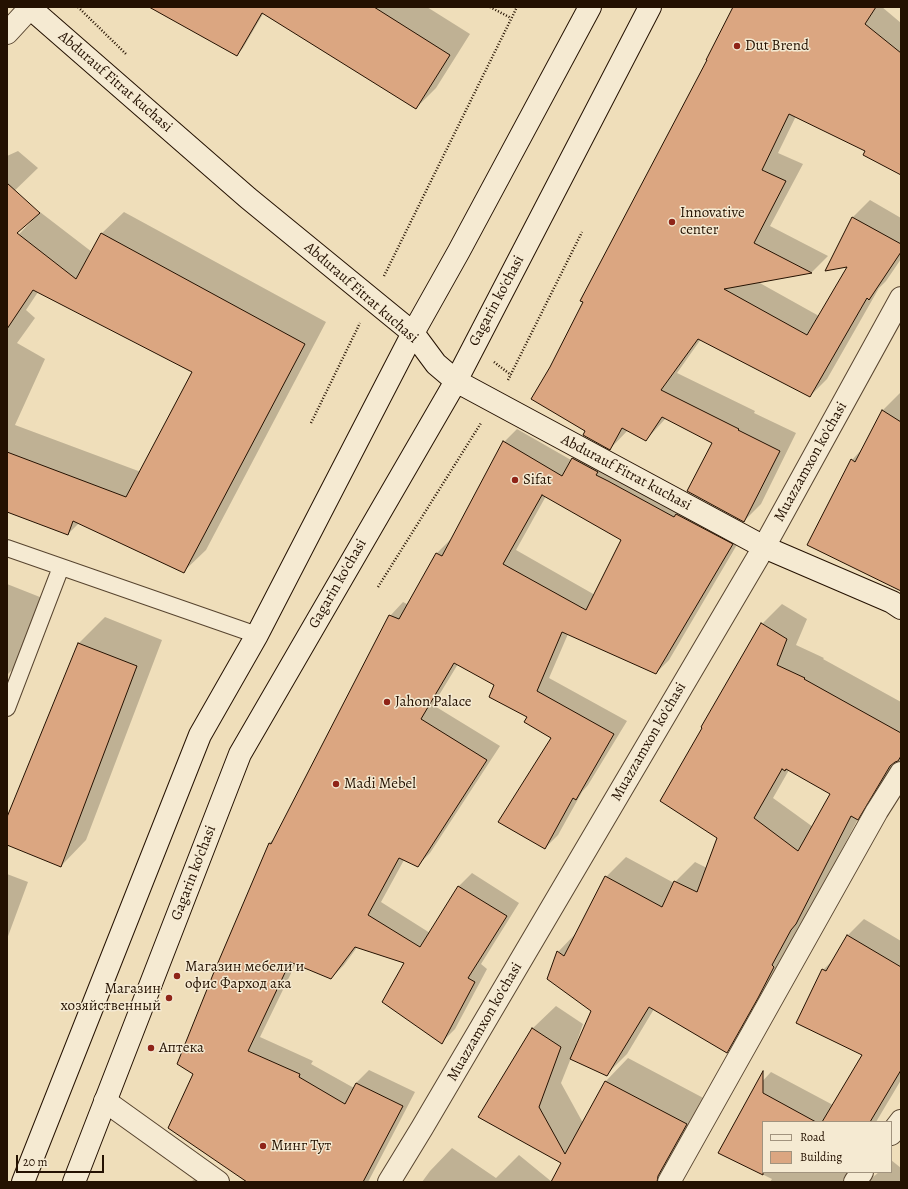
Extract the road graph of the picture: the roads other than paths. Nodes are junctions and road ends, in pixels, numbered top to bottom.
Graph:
1 (590, 7) edge
2 (650, 7) edge
3 (29, 8) edge
4 (7, 33) edge
5 (901, 298) edge
6 (413, 333) junction
7 (456, 380) junction
8 (7, 548) edge
9 (764, 548) junction
10 (61, 567) junction
11 (901, 608) edge
12 (257, 634) junction
13 (7, 708) edge
14 (901, 773) edge
15 (105, 1101) junction
16 (901, 1121) edge
17 (892, 1133) edge
18 (861, 1173) edge
19 (24, 1182) edge
20 (74, 1182) edge
21 (218, 1182) edge
22 (389, 1182) edge
23 (669, 1182) edge
24 (855, 1182) edge

1 - 6 street
2 - 7 street, Gagarin ko'chasi
3 - 4 street
3 - 6 street, Abdurauf Fitrat kuchasi
5 - 9 street, Muazzamxon ko'chasi
6 - 7 street, Abdurauf Fitrat kuchasi
6 - 12 street
7 - 9 street, Abdurauf Fitrat kuchasi
7 - 15 street, Gagarin ko'chasi
8 - 10 lane
9 - 11 street, Abdurauf Fitrat kuchasi
9 - 22 street, Muazzamxon ko'chasi
10 - 12 lane
10 - 13 lane
12 - 19 street
14 - 23 street
15 - 20 street, Gagarin ko'chasi
15 - 21 street
16 - 17 street
18 - 24 street

